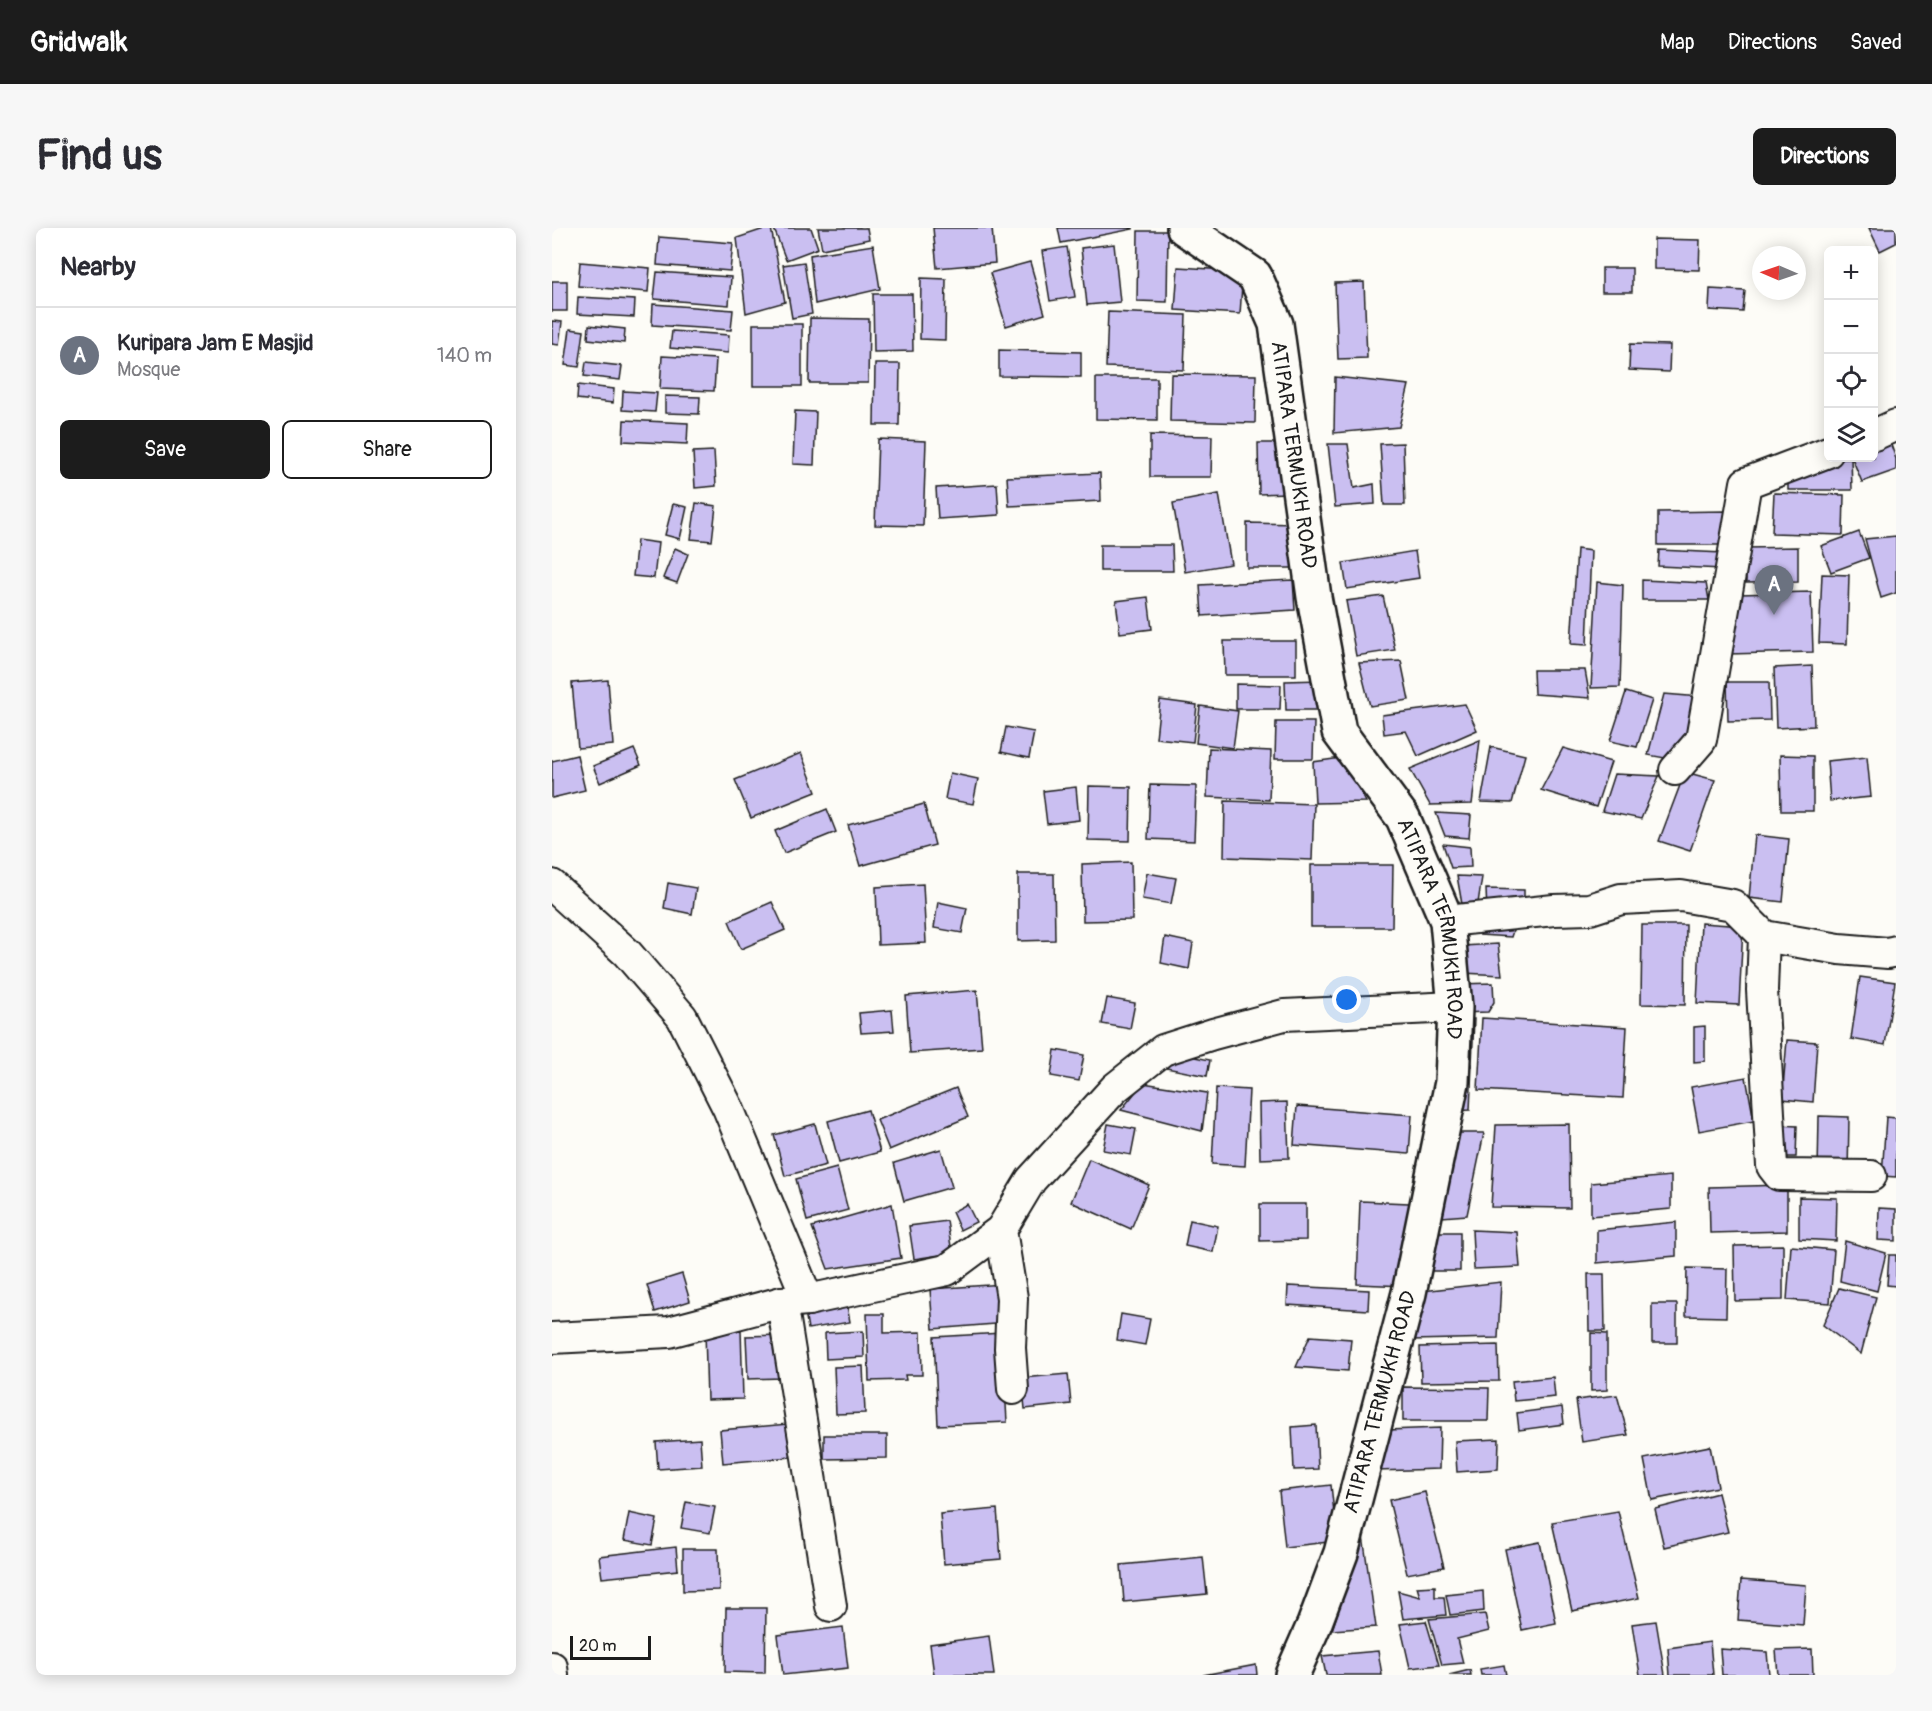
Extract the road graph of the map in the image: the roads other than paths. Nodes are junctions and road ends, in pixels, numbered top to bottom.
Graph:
1 (1184, 228) edge
2 (1896, 425) edge
3 (1878, 433) edge
4 (1824, 454) edge
5 (1675, 770) dead end
6 (552, 885) edge
7 (1447, 921) junction
8 (1764, 936) junction
9 (1896, 951) edge
10 (1455, 1007) junction
11 (1871, 1176) dead end
12 (1001, 1230) junction
13 (795, 1301) junction
14 (552, 1338) edge
15 (1013, 1389) dead end
16 (831, 1606) dead end
17 (552, 1667) edge
18 (554, 1675) edge
19 (1293, 1675) edge

1 - 7 main road, ATIPARA TERMUKH ROAD
2 - 3 street
4 - 5 street
6 - 13 street
7 - 8 street
7 - 10 main road, ATIPARA TERMUKH ROAD
8 - 9 street
8 - 11 street
10 - 12 street
10 - 19 main road, ATIPARA TERMUKH ROAD
12 - 13 street
12 - 15 street
13 - 14 street
13 - 16 street
17 - 18 street

